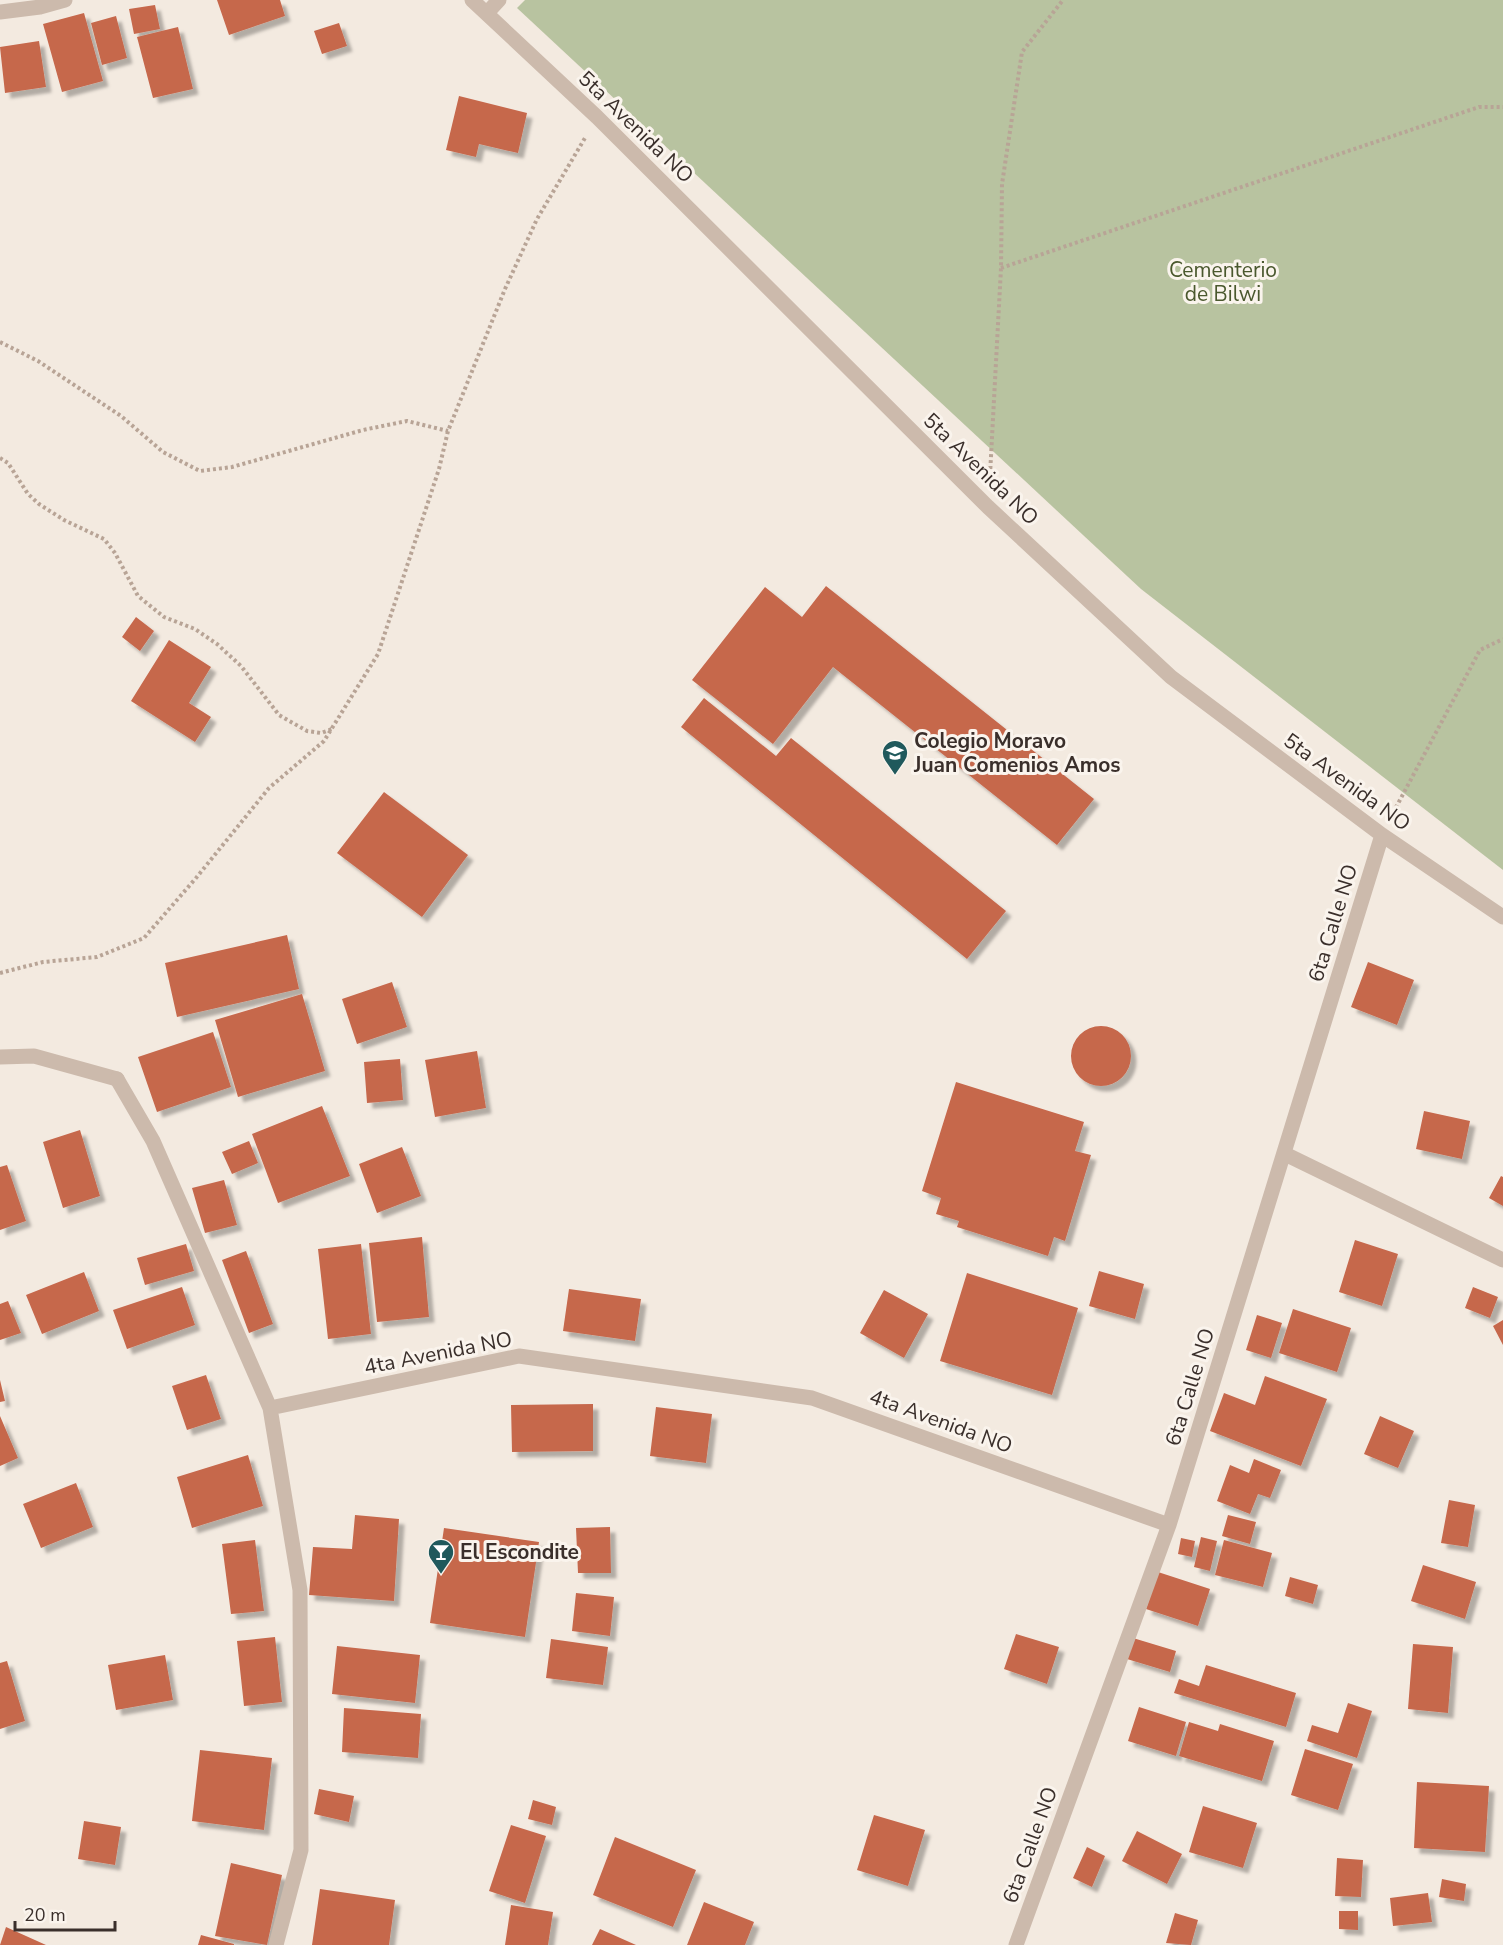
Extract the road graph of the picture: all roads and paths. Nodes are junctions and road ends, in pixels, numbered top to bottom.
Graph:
1 (65, 0) edge
2 (472, 0) edge
3 (500, 0) edge
4 (1063, 0) edge
5 (0, 12) edge
6 (487, 13) junction
7 (1503, 106) edge
8 (597, 117) junction
9 (1001, 268) junction
10 (0, 342) edge
11 (448, 431) junction
12 (0, 458) edge
13 (988, 507) junction
14 (1503, 639) edge
15 (332, 729) junction
16 (1382, 835) junction
17 (1503, 917) edge
18 (0, 973) edge
19 (0, 1057) edge
20 (1285, 1154) junction
21 (1503, 1260) edge
22 (270, 1408) junction
23 (1169, 1525) junction
24 (276, 1945) edge
25 (1016, 1945) edge

1 - 5 street
2 - 6 street, 5ta Avenida NO
3 - 6 street
4 - 9 path
6 - 8 street, 5ta Avenida NO
7 - 9 path
8 - 11 path
8 - 13 street, 5ta Avenida NO
9 - 13 path
10 - 11 path
11 - 15 path
12 - 15 path
13 - 16 street, 5ta Avenida NO
14 - 16 path
15 - 18 path
16 - 17 street, 5ta Avenida NO
16 - 20 street, 6ta Calle NO
19 - 22 street
20 - 21 street
20 - 23 street, 6ta Calle NO
22 - 23 street, 4ta Avenida NO
22 - 24 street
23 - 25 street, 6ta Calle NO

